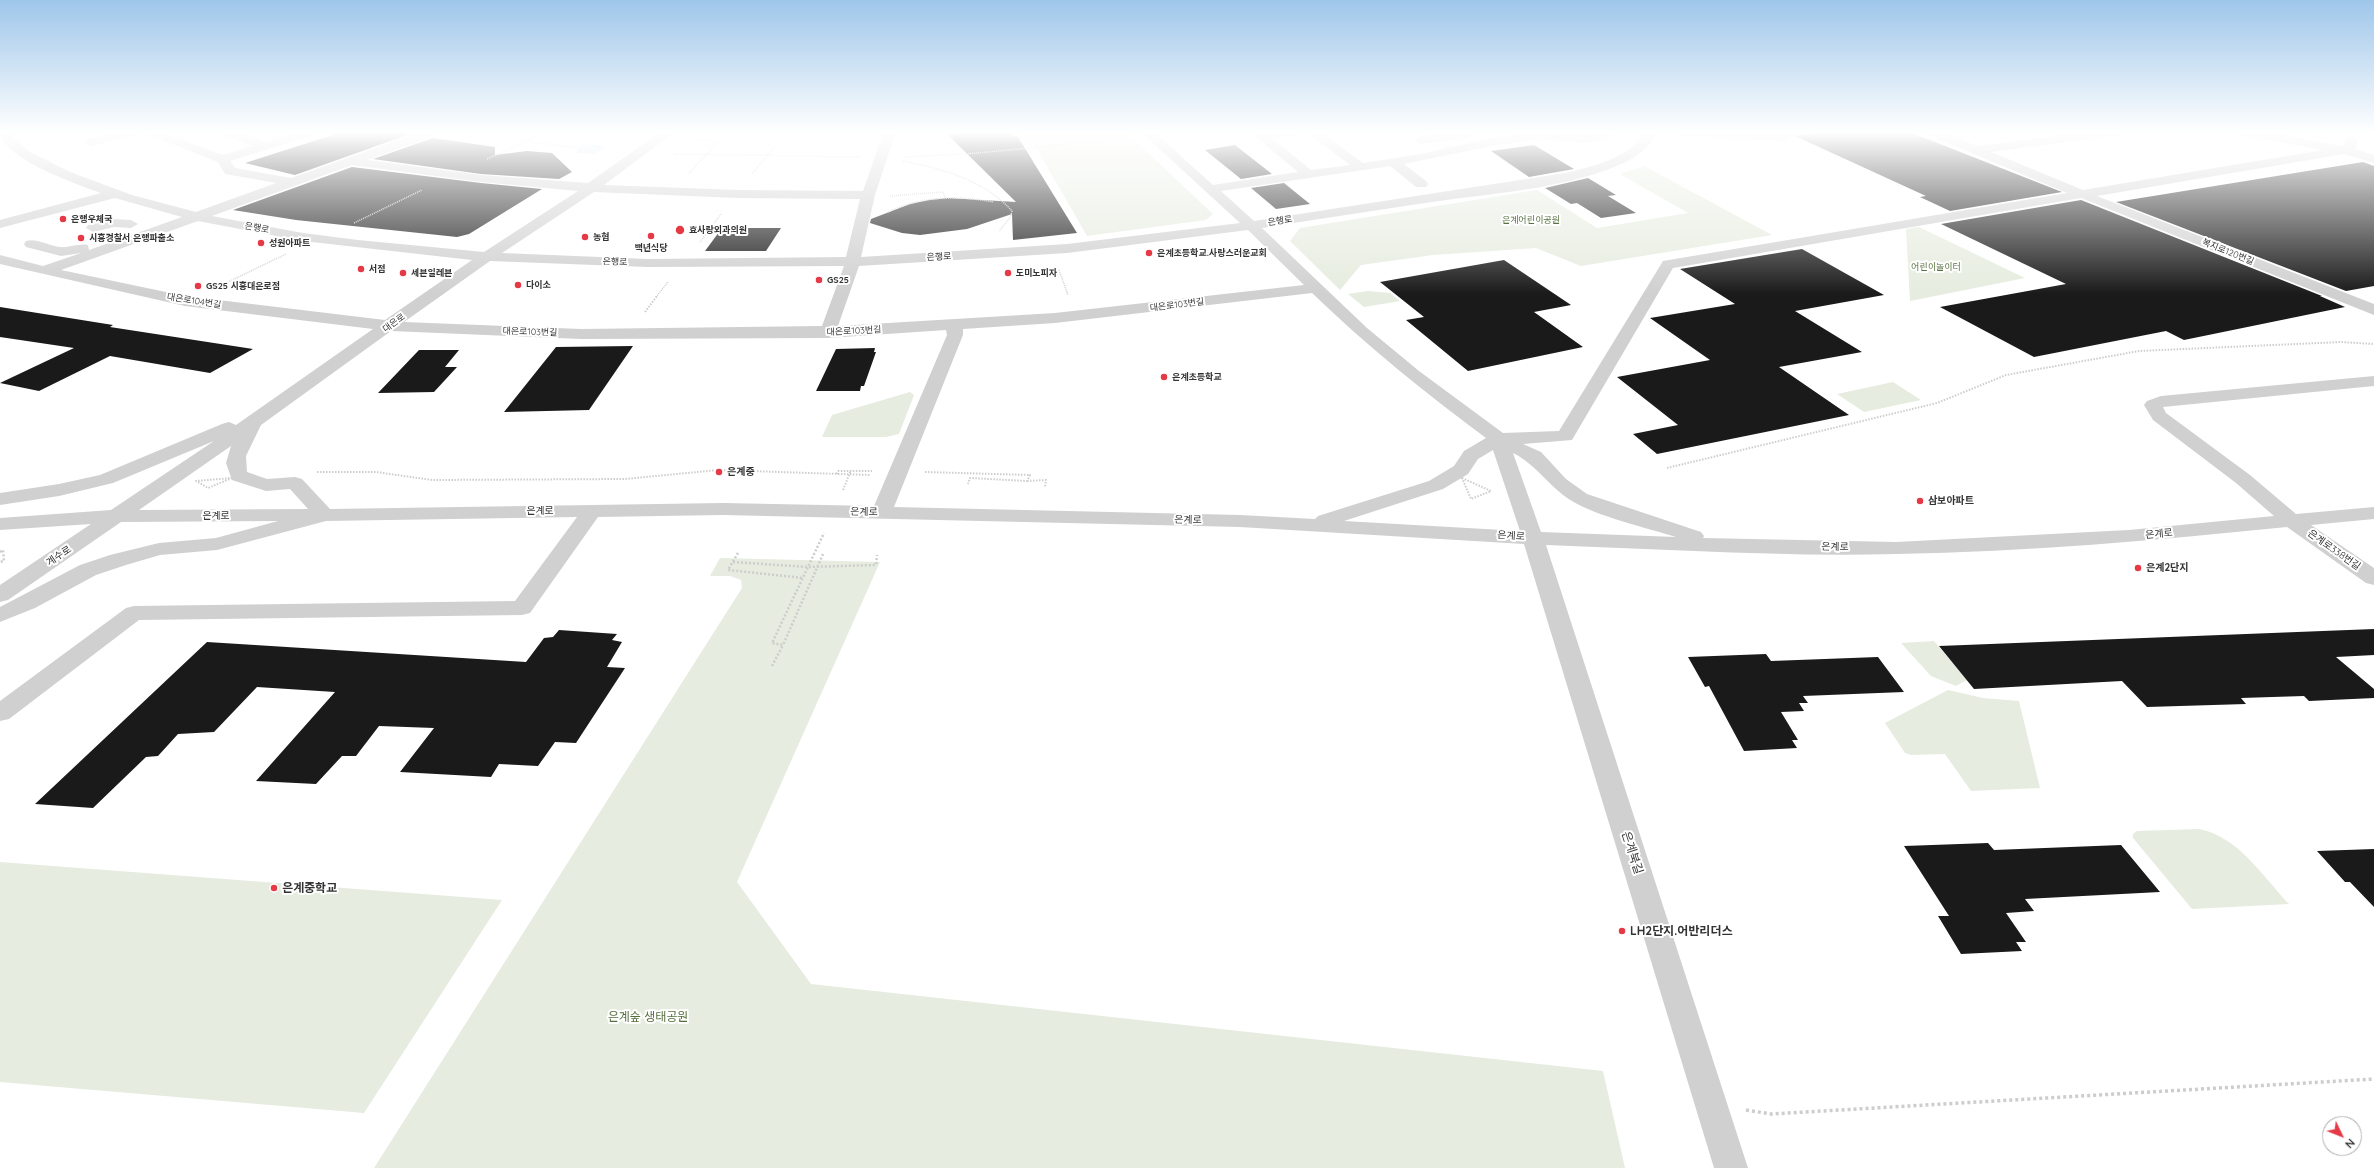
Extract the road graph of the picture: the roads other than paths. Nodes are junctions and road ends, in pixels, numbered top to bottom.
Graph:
1 (95, 186) edge
2 (280, 186) edge
3 (550, 186) edge
4 (594, 186) edge
5 (871, 186) edge
6 (1206, 186) edge
7 (1236, 186) edge
8 (1291, 186) edge
9 (1506, 186) edge
10 (2061, 186) edge
11 (2134, 186) edge
12 (589, 189) junction
13 (1210, 189) junction
14 (1298, 191) dead end
15 (114, 194) junction
16 (868, 195) junction
17 (2084, 195) junction
18 (171, 210) junction
19 (196, 216) junction
20 (0, 224) edge
21 (131, 224) junction
22 (1250, 225) junction
23 (93, 228) dead end
24 (114, 230) dead end
25 (31, 244) dead end
26 (485, 258) junction
27 (0, 259) edge
28 (853, 262) junction
29 (44, 271) junction
30 (1315, 288) junction
31 (2374, 298) edge
32 (2355, 302) junction
33 (2374, 310) edge
34 (954, 325) junction
35 (390, 326) junction
36 (828, 332) junction
37 (2374, 381) edge
38 (260, 416) junction
39 (1498, 439) junction
40 (0, 498) edge
41 (592, 511) junction
42 (882, 512) junction
43 (2374, 514) edge
44 (325, 515) junction
45 (119, 516) junction
46 (2293, 522) junction
47 (0, 524) edge
48 (1313, 524) junction
49 (1533, 538) junction
50 (1722, 545) junction
51 (2374, 578) edge
52 (0, 595) edge
53 (0, 615) edge
54 (0, 713) edge
55 (1731, 1168) edge

1 - 15 street, 은행로
2 - 19 street
3 - 12 street
4 - 12 street, 대은로
5 - 16 street
6 - 13 street, 은행로
7 - 13 street
8 - 14 street
9 - 22 street, 은행로
10 - 17 street, 복지로120번길
11 - 17 street
12 - 16 street
12 - 26 street, 대은로
13 - 22 street, 은행로
15 - 18 street, 은행로
15 - 20 street
16 - 28 street
17 - 32 street, 복지로120번길
17 - 39 street
18 - 19 street, 은행로
18 - 21 street
19 - 26 street, 은행로
19 - 29 street
21 - 23 street
21 - 24 street
21 - 25 street
22 - 28 street, 은행로
22 - 30 street, 은행로
26 - 28 street, 은행로
26 - 35 street, 대은로
27 - 29 street, 대은로104번길
28 - 36 street
29 - 35 street, 대은로104번길
30 - 34 street, 대은로103번길
30 - 39 street, 은행로
31 - 32 street
32 - 33 street, 복지로120번길
34 - 36 street, 대은로103번길
34 - 42 street
35 - 36 street, 대은로103번길
35 - 38 street, 대은로
37 - 46 street, 은계로338번길
38 - 40 street
38 - 44 street
38 - 45 street, 대은로
39 - 48 street
39 - 49 street, 은계북길
39 - 50 street, 은행로
41 - 42 street, 은계로
41 - 44 street, 은계로
41 - 54 street
42 - 48 street, 은계로
43 - 46 street, 은계로
44 - 45 street, 은계로
44 - 53 street
45 - 47 street, 은계로
45 - 52 street, 계수로
46 - 50 street, 은계로
46 - 51 street, 은계로338번길
48 - 49 street, 은계로
49 - 50 street, 은계로
49 - 55 street, 은계북길

